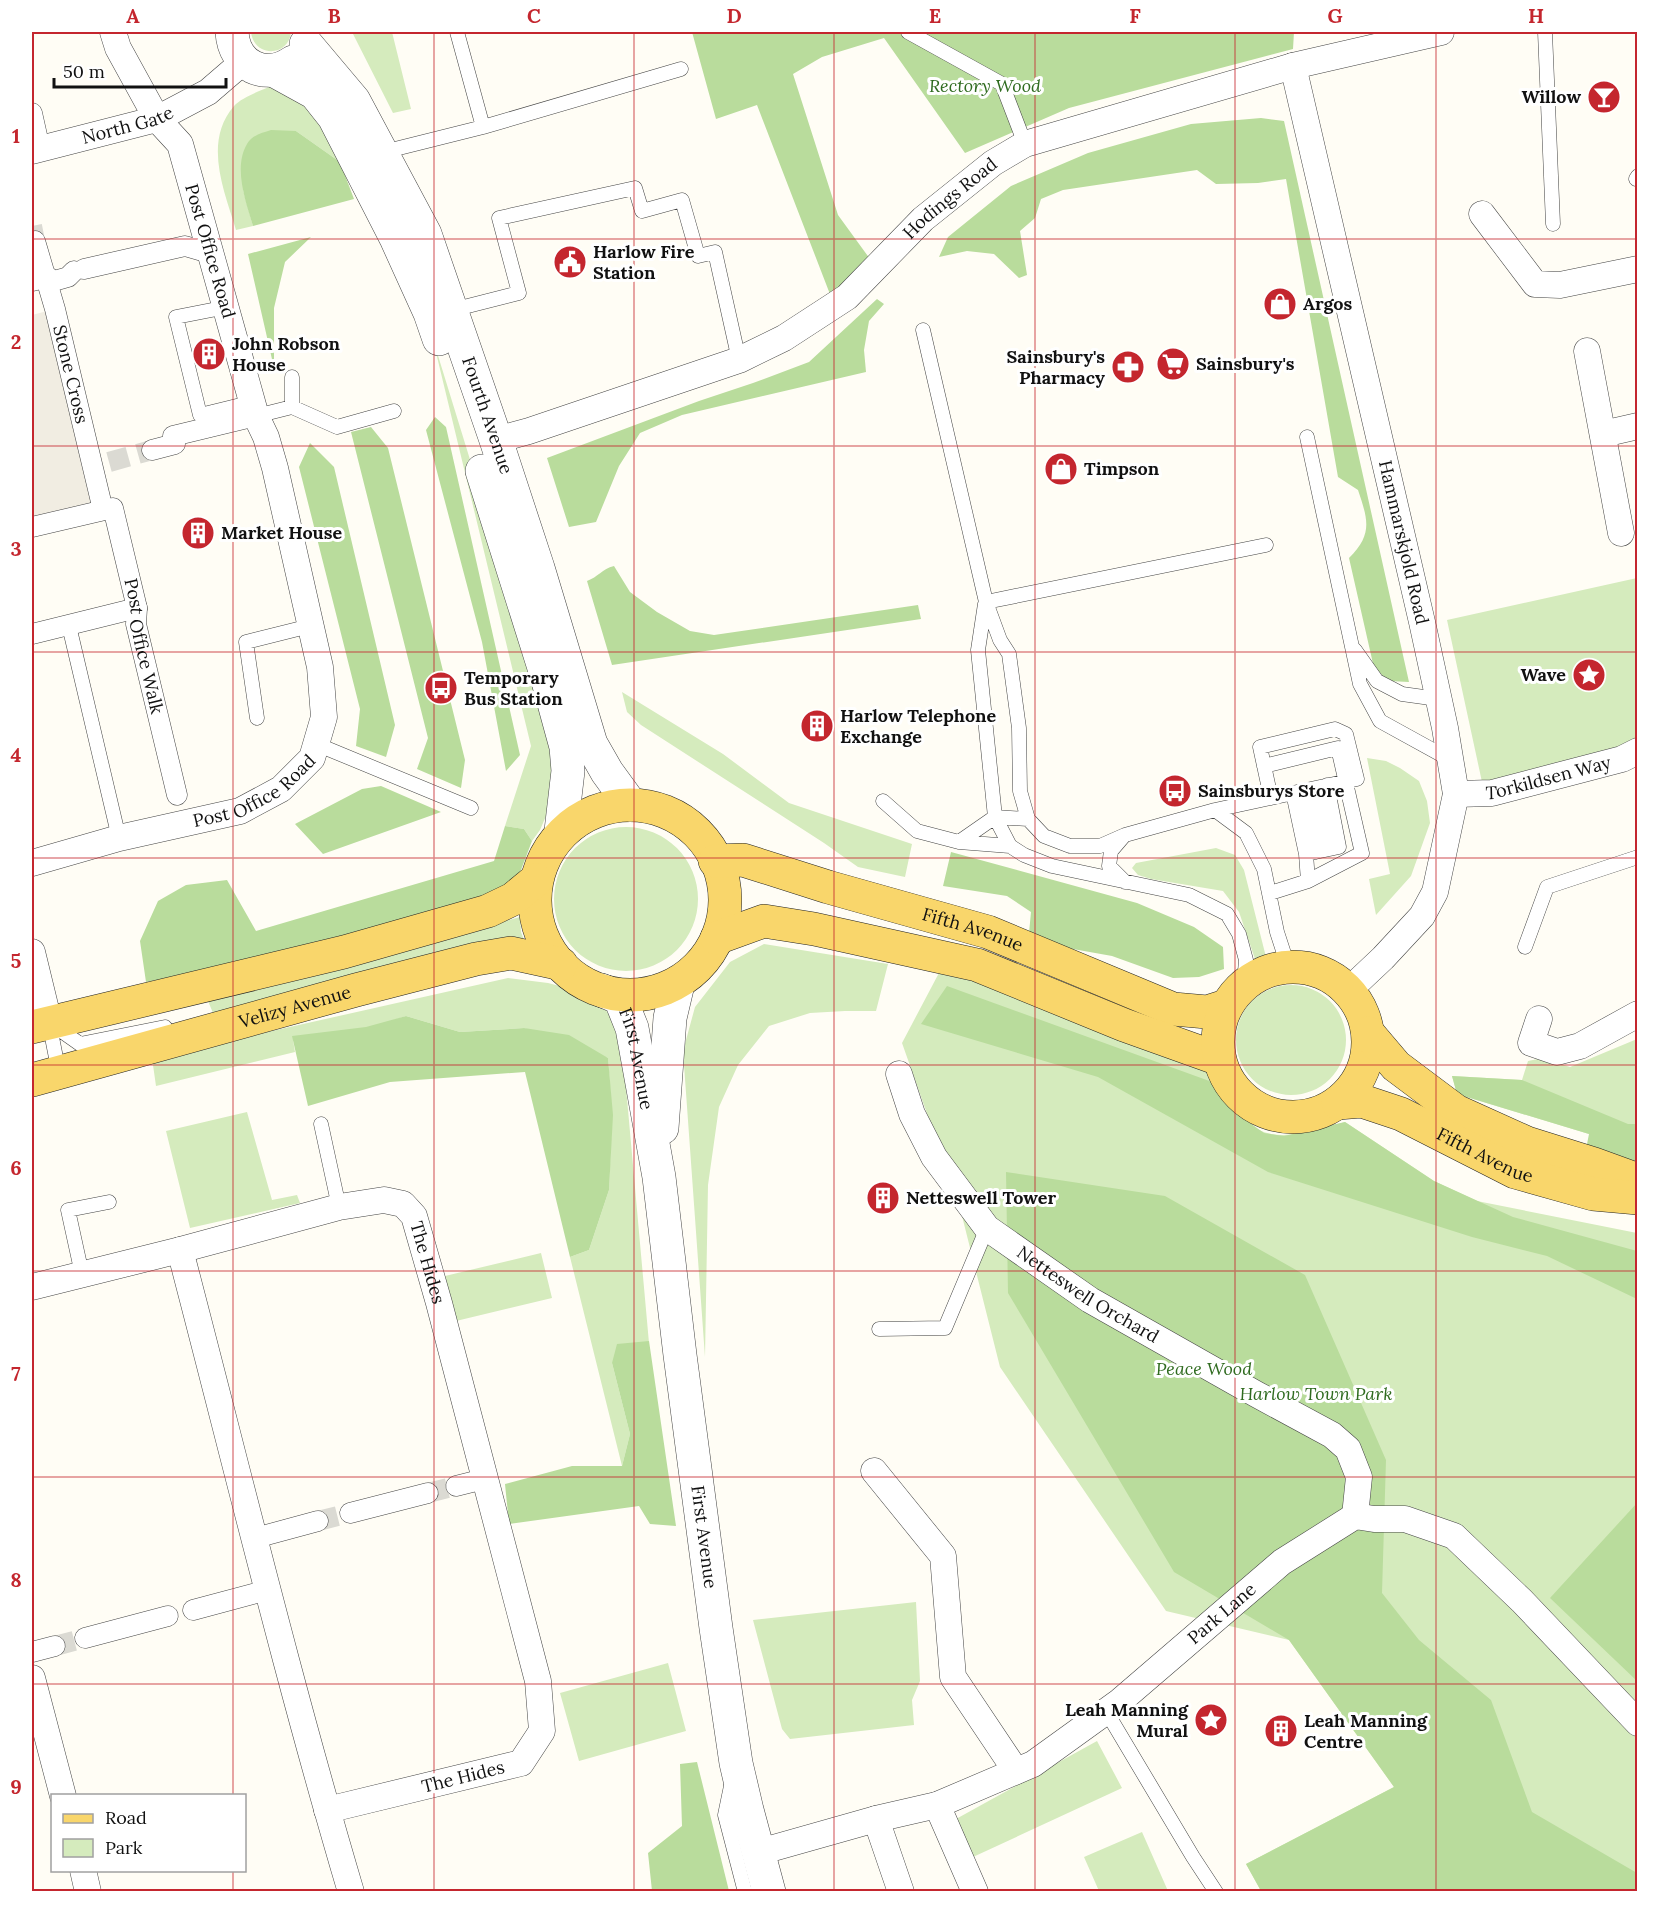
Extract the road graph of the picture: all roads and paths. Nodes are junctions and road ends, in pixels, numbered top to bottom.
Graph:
1 (113, 32) edge
2 (232, 32) edge
3 (457, 32) edge
4 (908, 32) edge
5 (1441, 32) edge
6 (1545, 32) edge
7 (1412, 35) edge
8 (306, 38) edge
9 (244, 62) junction
10 (1293, 66) junction
11 (681, 69) dead end
12 (275, 71) junction
13 (32, 113) edge
14 (157, 119) junction
15 (483, 127) junction
16 (1025, 144) junction
17 (36, 150) edge
18 (383, 152) junction
19 (1482, 214) dead end
20 (1553, 224) dead end
21 (35, 241) dead end
22 (209, 252) junction
23 (84, 269) dead end
24 (1638, 269) edge
25 (47, 278) edge
26 (226, 308) junction
27 (452, 310) junction
28 (923, 330) dead end
29 (1587, 351) dead end
30 (739, 360) junction
31 (291, 377) dead end
32 (292, 407) junction
33 (255, 409) junction
34 (394, 411) dead end
35 (1638, 426) edge
36 (1603, 434) junction
37 (1307, 438) dead end
38 (496, 440) junction
39 (152, 450) tunnel mouth
40 (103, 510) junction
41 (32, 527) edge
42 (1621, 532) dead end
43 (1266, 544) dead end
44 (986, 602) junction
45 (136, 608) junction
46 (310, 626) junction
47 (70, 630) dead end
48 (32, 634) edge
49 (1351, 644) junction
50 (1438, 699) junction
51 (257, 718) dead end
52 (316, 744) junction
53 (1638, 751) edge
54 (1449, 759) junction
55 (1264, 766) junction
56 (1352, 780) junction
57 (1309, 789) junction
58 (1456, 794) junction
59 (177, 795) dead end
60 (1271, 798) junction
61 (883, 801) dead end
62 (632, 805) junction
63 (471, 808) dead end
64 (1215, 810) junction
65 (995, 817) junction
66 (1029, 819) junction
67 (561, 831) junction
68 (1125, 835) junction
69 (119, 838) junction
70 (959, 842) junction
71 (1010, 846) junction
72 (1316, 852) junction
73 (1638, 857) edge
74 (715, 861) junction
75 (32, 863) edge
76 (536, 880) junction
77 (1308, 881) junction
78 (1126, 883) junction
79 (1270, 893) junction
80 (717, 938) junction
81 (1525, 947) dead end
82 (32, 952) edge
83 (561, 964) junction
84 (1288, 966) junction
85 (678, 984) junction
86 (356, 990) junction
87 (601, 990) junction
88 (1349, 990) junction
89 (1235, 995) junction
90 (1638, 1014) edge
91 (1539, 1018) dead end
92 (40, 1025) edge
93 (1368, 1033) junction
94 (1219, 1059) junction
95 (899, 1074) dead end
96 (45, 1076) edge
97 (1338, 1102) junction
98 (321, 1124) dead end
99 (659, 1177) junction
100 (1638, 1180) edge
101 (1638, 1198) edge
102 (109, 1202) dead end
103 (339, 1207) junction
104 (987, 1228) junction
105 (180, 1250) junction
106 (82, 1274) junction
107 (32, 1287) edge
108 (879, 1329) dead end
109 (874, 1471) dead end
110 (484, 1479) junction
111 (456, 1486) tunnel mouth
112 (428, 1493) tunnel mouth
113 (350, 1513) tunnel mouth
114 (1355, 1515) junction
115 (318, 1521) tunnel mouth
116 (255, 1538) junction
117 (268, 1590) junction
118 (193, 1610) dead end
119 (168, 1616) dead end
120 (85, 1638) tunnel mouth
121 (55, 1646) tunnel mouth
122 (32, 1652) edge
123 (32, 1678) edge
124 (1106, 1711) junction
125 (1638, 1723) edge
126 (736, 1763) junction
127 (1016, 1772) junction
128 (62, 1794) edge
129 (937, 1805) junction
130 (327, 1810) junction
131 (876, 1819) junction
132 (759, 1852) junction
133 (83, 1872) edge
134 (88, 1892) edge
135 (351, 1892) edge
136 (745, 1892) edge
137 (769, 1892) edge
138 (901, 1892) edge
139 (975, 1892) edge
140 (1216, 1892) edge

1 - 14 street, Post Office Road
2 - 9 street
3 - 15 lane
4 - 16 lane
5 - 7 street, Hodings Road
6 - 20 lane
7 - 10 street, Hodings Road
8 - 12 street
8 - 18 street, Fourth Avenue
9 - 12 street, Fourth Avenue
9 - 14 street, North Gate
10 - 16 street, Hodings Road
10 - 50 street, Hammarskjold Road
11 - 15 lane
12 - 67 street, Fourth Avenue
13 - 17 street
14 - 17 street, North Gate
14 - 22 street, Post Office Road
15 - 18 lane
16 - 30 street, Hodings Road
18 - 27 street, Fourth Avenue
19 - 24 street
21 - 25 street, Stone Cross
22 - 23 street
22 - 26 street, Post Office Road
25 - 40 street, Stone Cross
26 - 33 street, Post Office Road
26 - 33 lane
27 - 30 lane
27 - 38 street, Fourth Avenue
28 - 44 lane
29 - 36 street
30 - 38 street, Hodings Road
31 - 32 lane
32 - 33 lane
32 - 34 lane
33 - 39 street
33 - 46 street, Post Office Road
35 - 36 street
36 - 42 street
37 - 49 lane
38 - 62 street, Fourth Avenue
40 - 41 street
40 - 45 street, Post Office Walk
43 - 44 lane
44 - 65 lane
44 - 66 lane
45 - 48 street
45 - 59 street, Post Office Walk
46 - 51 lane
46 - 52 street, Post Office Road
47 - 69 lane
49 - 50 lane
49 - 54 lane
50 - 54 street, Hammarskjold Road
52 - 63 lane
52 - 69 street, Post Office Road
53 - 58 street, Torkildsen Way
54 - 58 street, Hammarskjold Road
55 - 56 lane
55 - 56 lane
55 - 60 lane
56 - 57 lane
56 - 77 lane
57 - 60 lane
57 - 72 lane
57 - 72 lane
58 - 88 street, Hammarskjold Road
60 - 64 lane
61 - 70 lane
62 - 67 main road
62 - 74 main road
64 - 68 lane
64 - 79 lane
65 - 66 lane
65 - 70 lane
65 - 71 lane
66 - 68 lane
67 - 76 main road
68 - 78 lane
69 - 75 street, Post Office Road
70 - 71 lane
71 - 78 lane
72 - 77 lane
73 - 81 lane
74 - 80 main road
74 - 89 main road, Fifth Avenue
76 - 83 main road
76 - 92 main road
77 - 79 lane
78 - 89 lane
79 - 84 lane
80 - 85 main road
80 - 94 main road, Fifth Avenue
82 - 92 street
83 - 86 main road, Velizy Avenue
83 - 87 main road
84 - 88 main road
84 - 89 main road
85 - 87 main road
85 - 99 street, First Avenue
86 - 92 lane
86 - 96 main road, Velizy Avenue
87 - 99 street, First Avenue
88 - 93 main road
89 - 94 main road
90 - 91 street
92 - 96 lane
93 - 97 main road
93 - 100 main road, Fifth Avenue
94 - 97 main road
95 - 104 street, Netteswell Orchard
97 - 101 main road, Fifth Avenue
98 - 103 lane
99 - 126 street, First Avenue
102 - 106 lane
103 - 105 street, The Hides
103 - 110 street, The Hides
104 - 108 lane
104 - 114 street, Netteswell Orchard
105 - 106 street, The Hides
105 - 116 street
106 - 107 street, The Hides
109 - 127 street
110 - 111 street
110 - 130 street, The Hides
112 - 113 street
114 - 124 street, Park Lane
114 - 125 street
115 - 116 street
116 - 117 street
117 - 118 street
117 - 130 street
119 - 120 street
121 - 122 street
123 - 128 street
124 - 127 street, Park Lane
124 - 140 lane
126 - 132 street, First Avenue
126 - 136 lane
127 - 129 street, Park Lane
129 - 131 street, Park Lane
129 - 139 street
130 - 135 street
131 - 132 street, Park Lane
131 - 138 street
132 - 137 street, First Avenue
133 - 134 street

